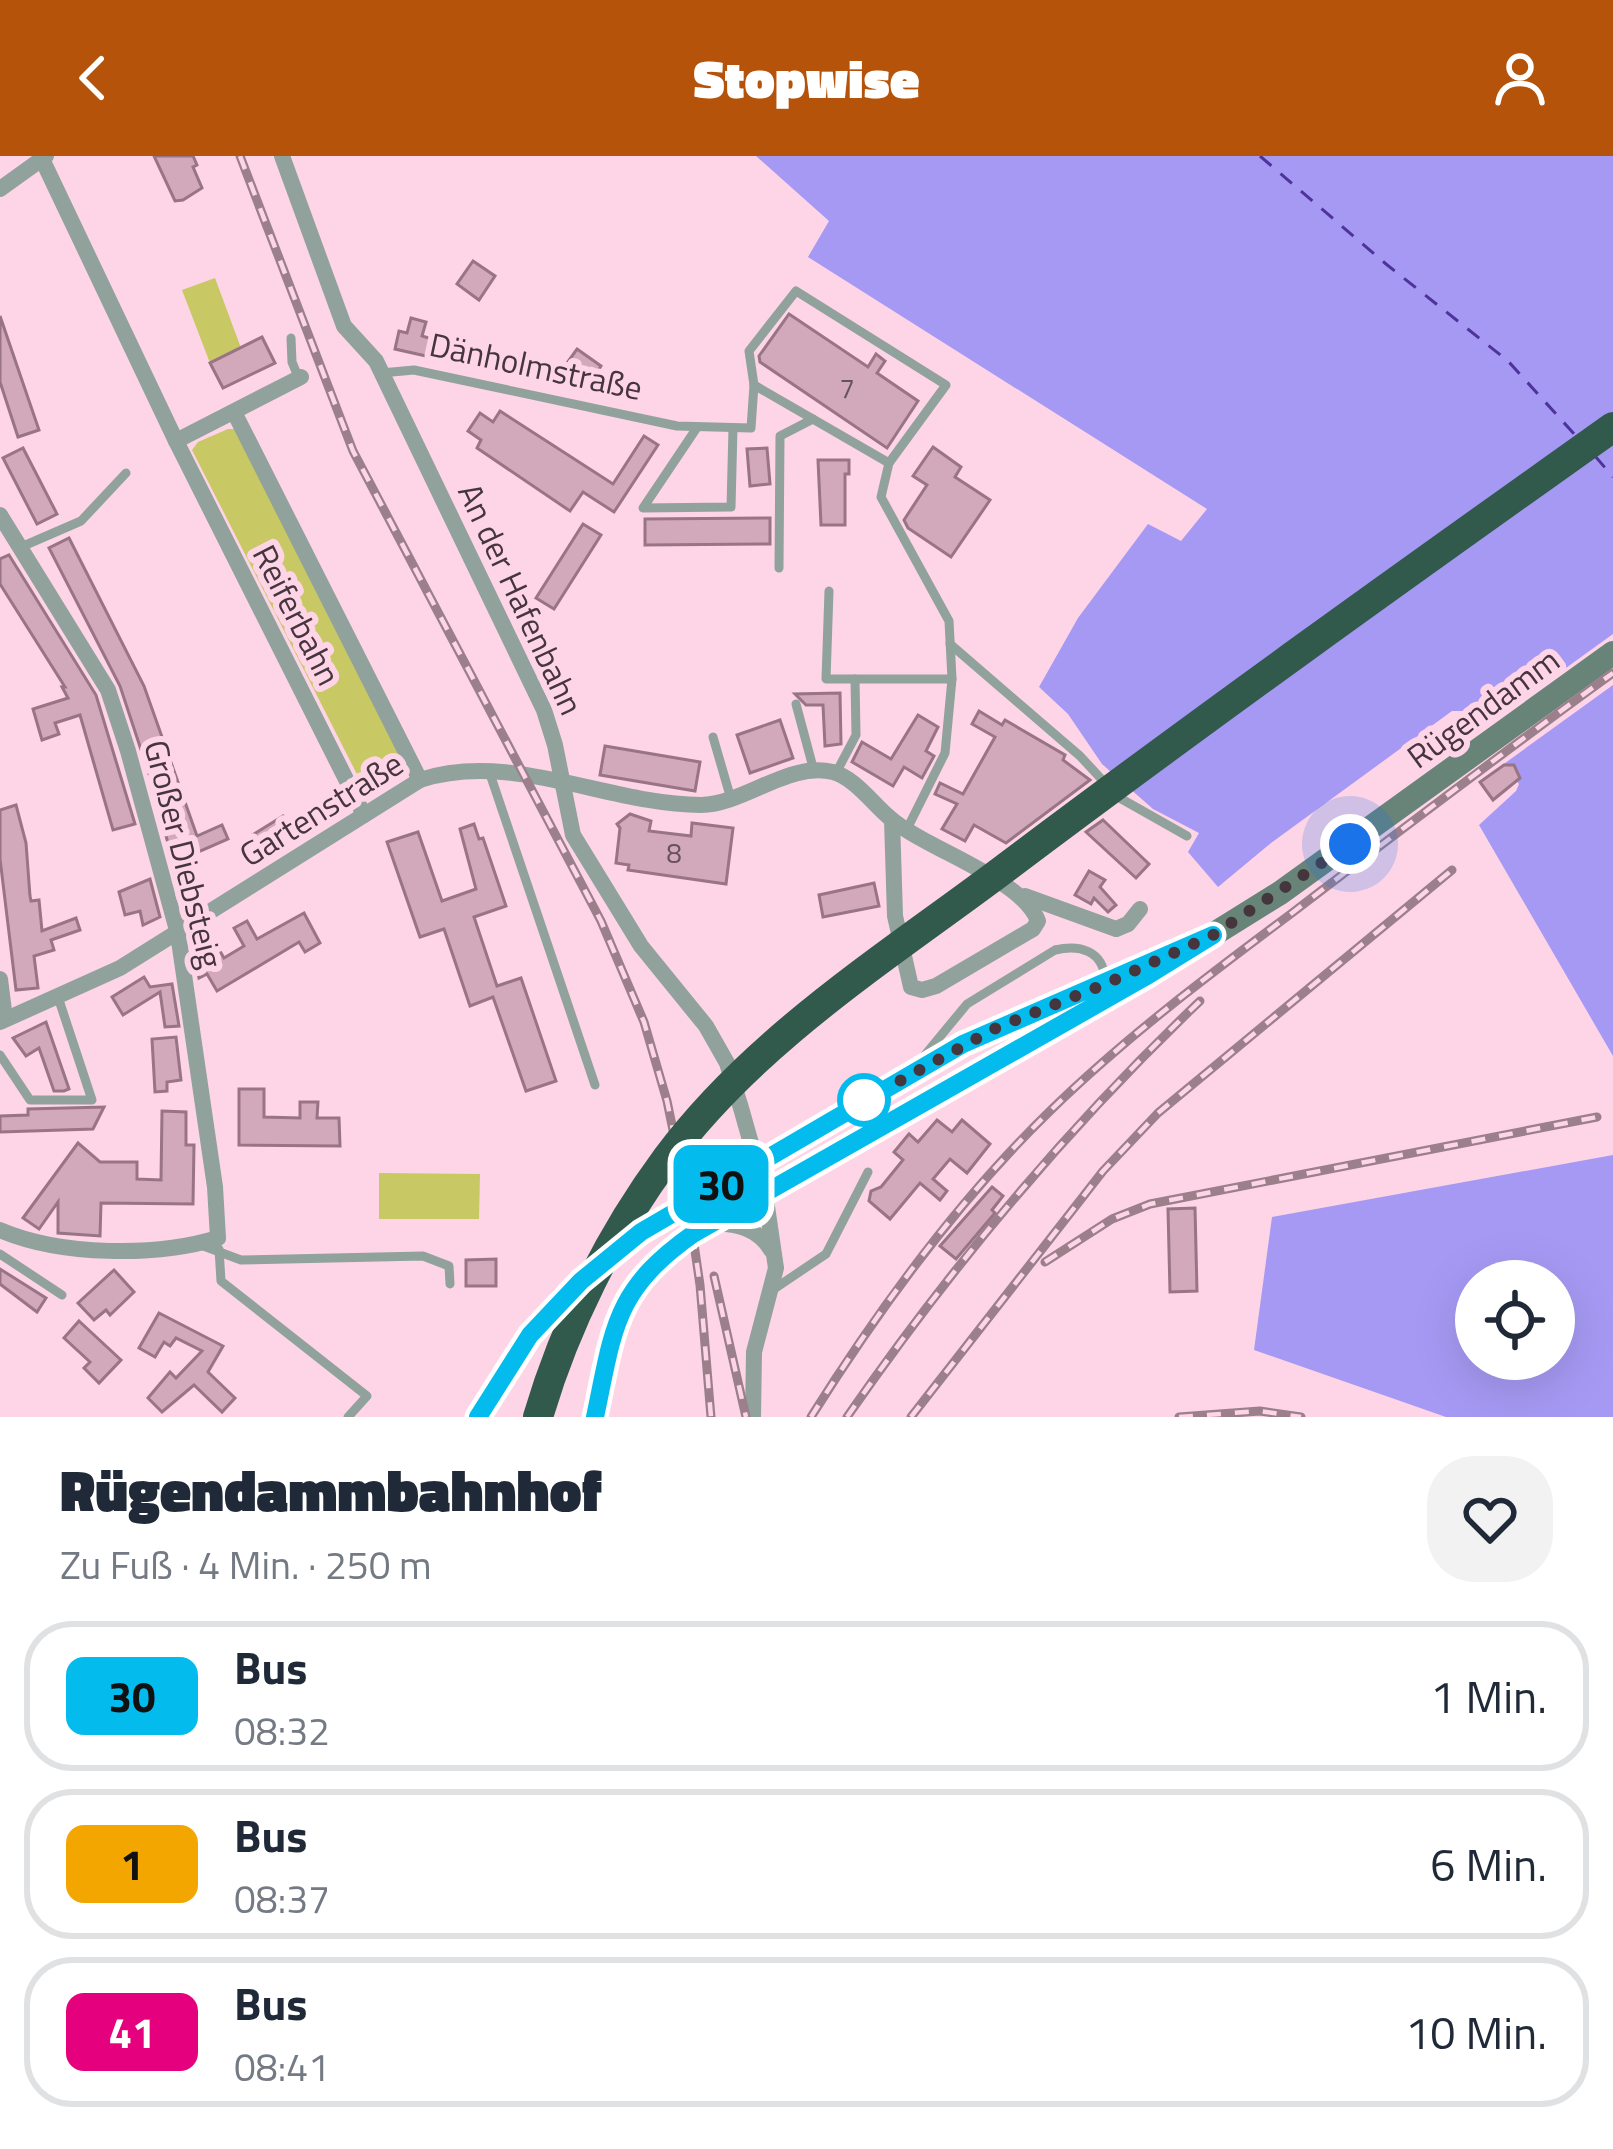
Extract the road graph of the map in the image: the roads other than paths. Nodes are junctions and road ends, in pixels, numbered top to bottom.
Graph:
1 (283, 156) edge
2 (45, 158) edge
3 (0, 189) edge
4 (291, 338) dead end
5 (381, 373) junction
6 (300, 378) joint
7 (754, 385) junction
8 (234, 412) junction
9 (813, 419) junction
10 (1613, 427) edge
11 (733, 428) junction
12 (751, 428) junction
13 (696, 429) junction
14 (780, 436) junction
15 (176, 441) junction
16 (889, 463) junction
17 (126, 473) dead end
18 (0, 515) edge
19 (12, 545) edge
20 (779, 568) dead end
21 (829, 591) dead end
22 (950, 644) junction
23 (1613, 653) edge
24 (855, 679) junction
25 (952, 679) junction
26 (796, 704) dead end
27 (713, 736) dead end
28 (814, 771) junction
29 (836, 773) junction
30 (490, 774) junction
31 (420, 780) junction
32 (562, 783) junction
33 (731, 799) junction
34 (364, 815) junction
35 (899, 824) junction
36 (1186, 836) dead end
37 (1013, 892) junction
38 (1140, 910) dead end
39 (178, 934) junction
40 (1213, 935) junction
41 (0, 979) edge
42 (1103, 985) junction
43 (58, 997) junction
44 (1082, 1012) junction
45 (3, 1021) edge
46 (0, 1055) edge
47 (894, 1084) junction
48 (595, 1085) dead end
49 (757, 1163) junction
50 (868, 1172) dead end
51 (765, 1193) junction
52 (710, 1224) junction
53 (0, 1230) edge
54 (219, 1246) junction
55 (0, 1254) edge
56 (776, 1268) junction
57 (450, 1284) dead end
58 (773, 1289) junction
59 (62, 1295) dead end
60 (348, 1417) edge
61 (479, 1417) edge
62 (538, 1417) edge
63 (596, 1417) edge
64 (753, 1417) edge

1 - 5 street, An der Hafenbahn
2 - 3 street
2 - 15 street, Reiferbahn
4 - 6 lane
5 - 13 lane, Dänholmstraße
5 - 32 street, An der Hafenbahn
6 - 8 street
7 - 9 lane
7 - 12 lane
7 - 16 lane
8 - 15 street
8 - 31 street, Reiferbahn
9 - 14 lane
9 - 16 lane
10 - 62 highway, bridge
11 - 12 lane, Dänholmstraße
11 - 13 lane, Dänholmstraße
11 - 13 lane
12 - 14 lane, Dänholmstraße
14 - 20 lane
15 - 34 street, Reiferbahn
16 - 22 lane
17 - 19 lane
18 - 19 street, Großer Diebsteig
19 - 39 street, Großer Diebsteig
21 - 24 lane
22 - 25 lane
22 - 36 lane
23 - 40 main road, Rügendamm
24 - 25 lane
24 - 29 lane
25 - 35 lane
26 - 28 lane
27 - 33 lane
28 - 29 street
28 - 33 street, Gartenstraße
29 - 35 street
30 - 31 street, Gartenstraße
30 - 32 street, Gartenstraße
30 - 48 lane
31 - 34 street, Gartenstraße
32 - 33 street, Gartenstraße
32 - 49 street, An der Hafenbahn
34 - 39 street, Gartenstraße
35 - 37 street
35 - 37 street
37 - 38 street
39 - 43 street, Gartenstraße
39 - 54 street, Großer Diebsteig
40 - 42 main road
40 - 44 main road
41 - 45 street
42 - 44 lane
42 - 47 main road
42 - 47 lane
43 - 45 street, Gartenstraße
43 - 46 lane
44 - 51 main road
47 - 49 main road
49 - 51 street, An der Hafenbahn
49 - 61 main road
50 - 58 lane
51 - 52 main road
51 - 56 street, An der Hafenbahn
52 - 56 street
52 - 63 main road
53 - 54 street
54 - 57 lane
54 - 60 lane
55 - 59 lane
56 - 58 street, An der Hafenbahn
58 - 64 street, An der Hafenbahn

